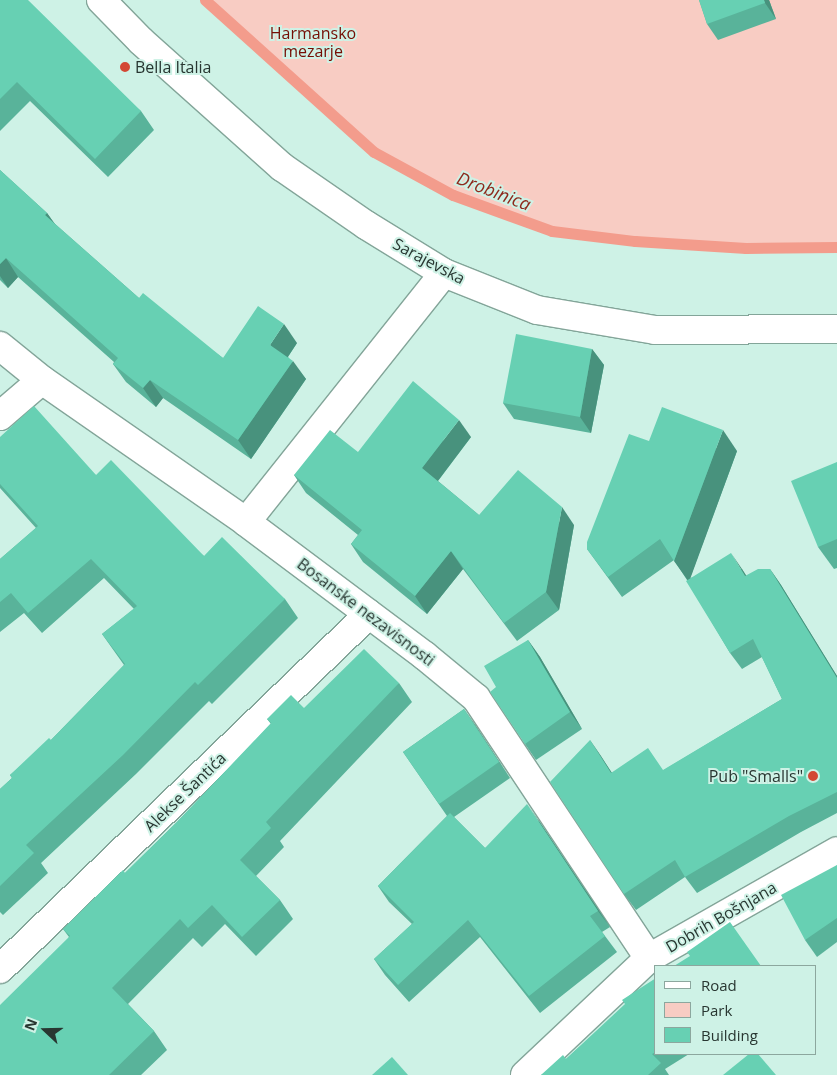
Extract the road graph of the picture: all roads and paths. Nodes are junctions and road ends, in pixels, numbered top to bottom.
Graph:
1 (101, 0) edge
2 (444, 273) junction
3 (837, 329) edge
4 (0, 346) edge
5 (42, 380) junction
6 (0, 416) edge
7 (246, 522) junction
8 (369, 614) junction
9 (837, 851) edge
10 (649, 958) junction
11 (0, 969) edge
12 (525, 1075) edge

1 - 2 street, Sarajevska
2 - 3 street, Sarajevska
2 - 7 street
4 - 5 street, Bosanske nezavisnosti
5 - 6 street
5 - 7 street, Bosanske nezavisnosti
7 - 8 street, Bosanske nezavisnosti
8 - 10 street, Bosanske nezavisnosti
8 - 11 street, Alekse Šantića
9 - 10 street, Dobrih Bošnjana
10 - 12 street, Dobrih Bošnjana

